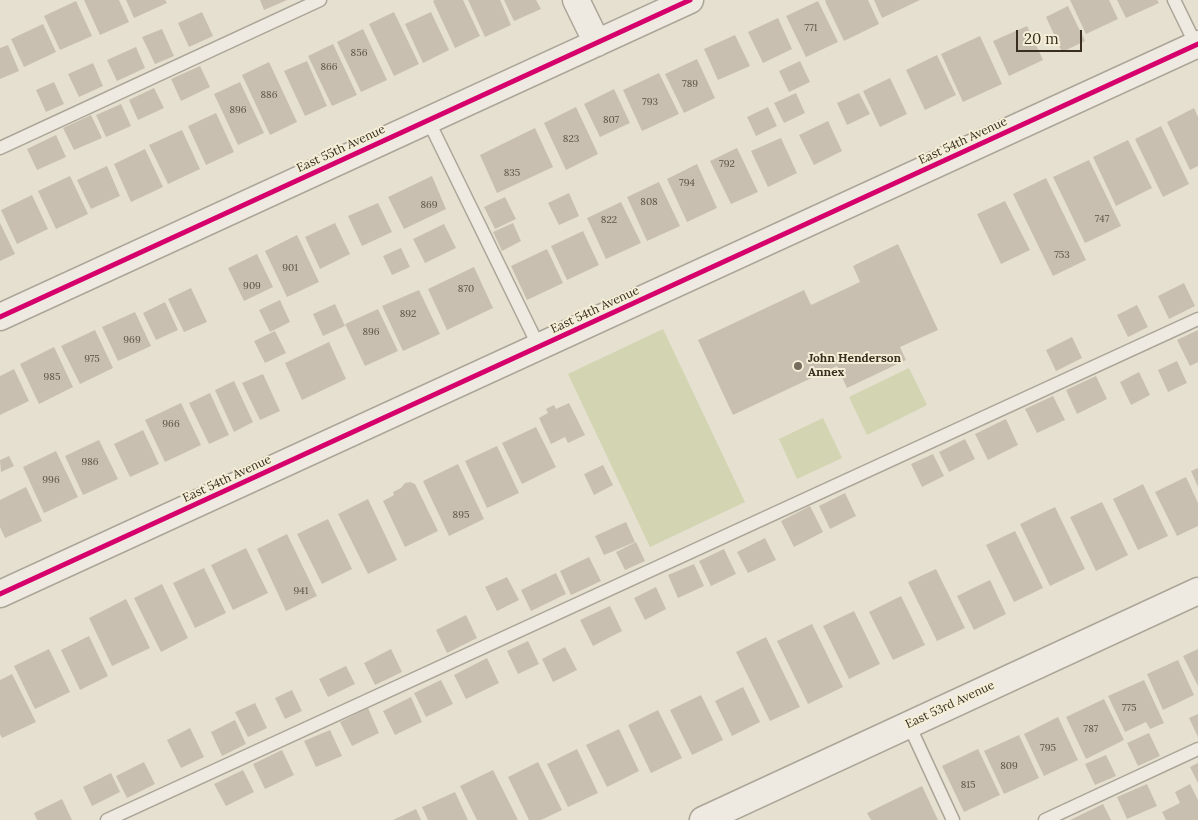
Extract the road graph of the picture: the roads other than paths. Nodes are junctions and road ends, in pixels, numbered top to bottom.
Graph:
1 (320, 0) edge
2 (576, 0) edge
3 (690, 0) edge
4 (1174, 0) edge
5 (597, 43) junction
6 (1197, 45) edge
7 (428, 120) junction
8 (0, 148) edge
9 (0, 317) edge
10 (1198, 319) edge
11 (539, 347) junction
12 (1198, 591) edge
13 (0, 594) edge
14 (909, 724) junction
15 (1198, 749) edge
16 (107, 820) edge
17 (703, 820) edge
18 (953, 820) edge
19 (1045, 820) edge

1 - 8 lane
2 - 5 street
3 - 5 street, East 55th Avenue
4 - 6 lane
5 - 7 street, East 55th Avenue
6 - 11 street, East 54th Avenue
7 - 9 street, East 55th Avenue
7 - 11 lane
10 - 16 lane
11 - 13 street, East 54th Avenue
12 - 14 street, East 53rd Avenue
14 - 17 street, East 53rd Avenue
14 - 18 lane
15 - 19 lane

